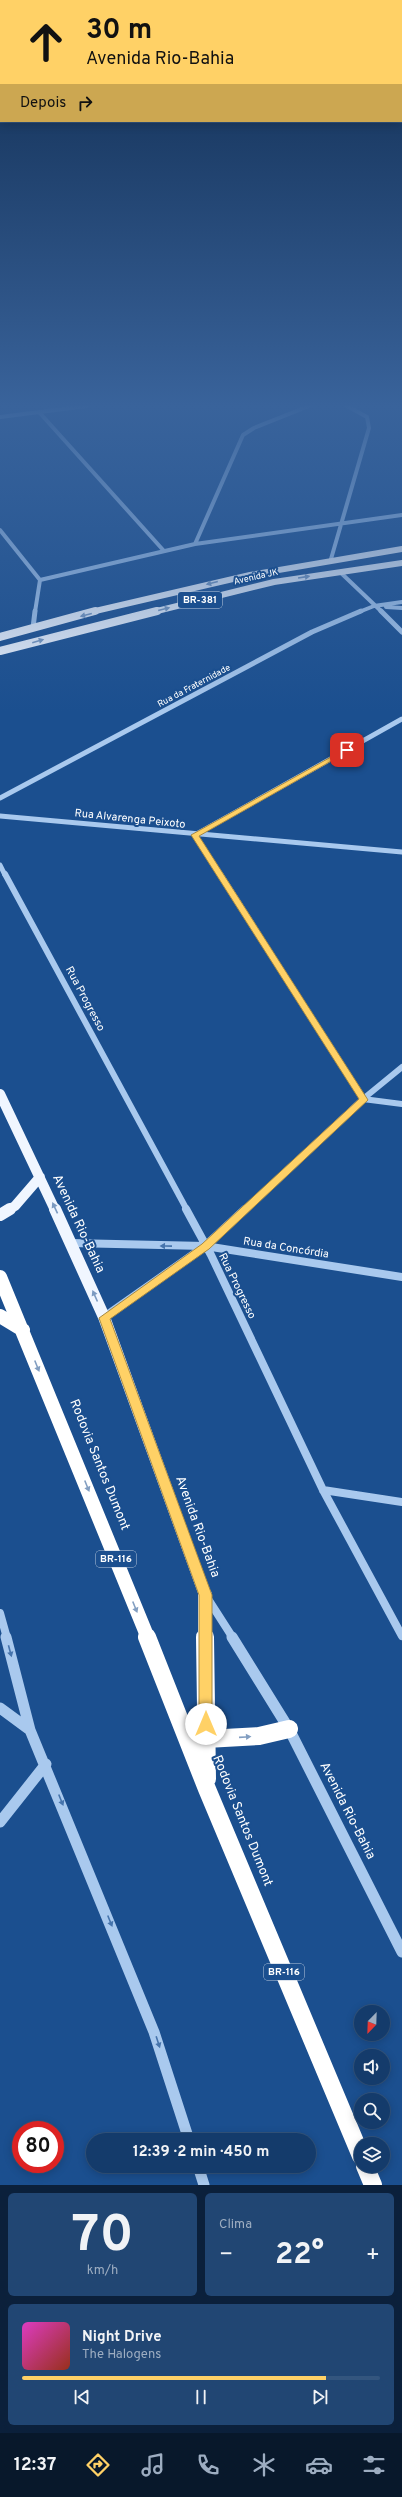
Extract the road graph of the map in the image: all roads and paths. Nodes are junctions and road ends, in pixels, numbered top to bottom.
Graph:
1 (125, 508) edge
2 (211, 508) edge
3 (345, 508) edge
4 (402, 515) edge
5 (341, 523) junction
6 (0, 530) edge
7 (195, 544) junction
8 (402, 549) edge
9 (164, 551) junction
10 (331, 559) junction
11 (402, 563) edge
12 (340, 572) junction
13 (40, 580) junction
14 (402, 602) edge
15 (374, 606) junction
16 (402, 608) edge
17 (33, 628) junction
18 (402, 632) edge
19 (0, 637) edge
20 (0, 651) edge
21 (402, 719) edge
22 (0, 798) edge
23 (0, 816) edge
24 (195, 835) junction
25 (402, 852) edge
26 (0, 865) edge
27 (402, 1067) edge
28 (0, 1094) edge
29 (363, 1100) junction
30 (402, 1104) edge
31 (40, 1177) junction
32 (0, 1214) edge
33 (71, 1243) junction
34 (206, 1246) junction
35 (0, 1277) edge
36 (402, 1277) edge
37 (0, 1316) edge
38 (104, 1318) junction
39 (23, 1330) junction
40 (323, 1490) junction
41 (402, 1502) edge
42 (206, 1595) junction
43 (0, 1613) edge
44 (402, 1636) edge
45 (0, 1708) edge
46 (30, 1730) junction
47 (289, 1730) junction
48 (206, 1739) junction
49 (46, 1764) junction
50 (207, 1788) junction
51 (0, 1822) edge
52 (402, 1952) edge
53 (187, 2133) edge
54 (354, 2139) edge
55 (200, 2173) edge
56 (368, 2173) edge
57 (204, 2185) edge
58 (373, 2185) edge

1 - 9 street
2 - 7 street
3 - 5 street
4 - 5 street
5 - 7 street
5 - 10 street
6 - 13 street
7 - 9 street
8 - 10 main road, Avenida JK / BR-381
9 - 13 street
10 -> 17 main road, Avenida JK / BR-381
11 - 12 main road, Avenida JK / BR-381
12 - 15 street
20 -> 12 main road, Avenida JK / BR-381
13 - 17 street
14 - 15 street, Rua da Fraternidade
15 - 16 street
15 - 18 street
15 - 22 street, Rua da Fraternidade
17 - 19 main road, Avenida JK / BR-381
21 - 24 street
23 - 24 street, Rua Alvarenga Peixoto
24 - 25 street, Rua Alvarenga Peixoto
24 - 29 street
26 - 34 street, Rua Progresso
27 - 29 street
28 - 31 main road, Avenida Rio-Bahia
29 - 30 street
29 - 34 street
31 - 32 main road
33 -> 31 main road, Avenida Rio-Bahia
34 -> 33 street, Rua da Concórdia
38 -> 33 main road, Avenida Rio-Bahia
34 - 36 street, Rua da Concórdia
34 - 38 street
34 - 40 street, Rua Progresso
35 - 39 highway, Rodovia Santos Dumont / BR-116
37 - 39 highway
38 - 42 main road, Avenida Rio-Bahia
39 -> 50 highway, Rodovia Santos Dumont / BR-116
40 - 41 street
40 - 44 street, Rua Progresso
42 - 47 street, Avenida Rio-Bahia
42 - 48 highway
43 -> 46 street
45 - 46 street
46 - 49 street
48 -> 47 highway
47 - 52 street, Avenida Rio-Bahia
48 - 50 highway
49 - 51 street
49 -> 53 street
50 - 54 highway, Rodovia Santos Dumont / BR-116
55 - 57 street
56 - 58 highway

